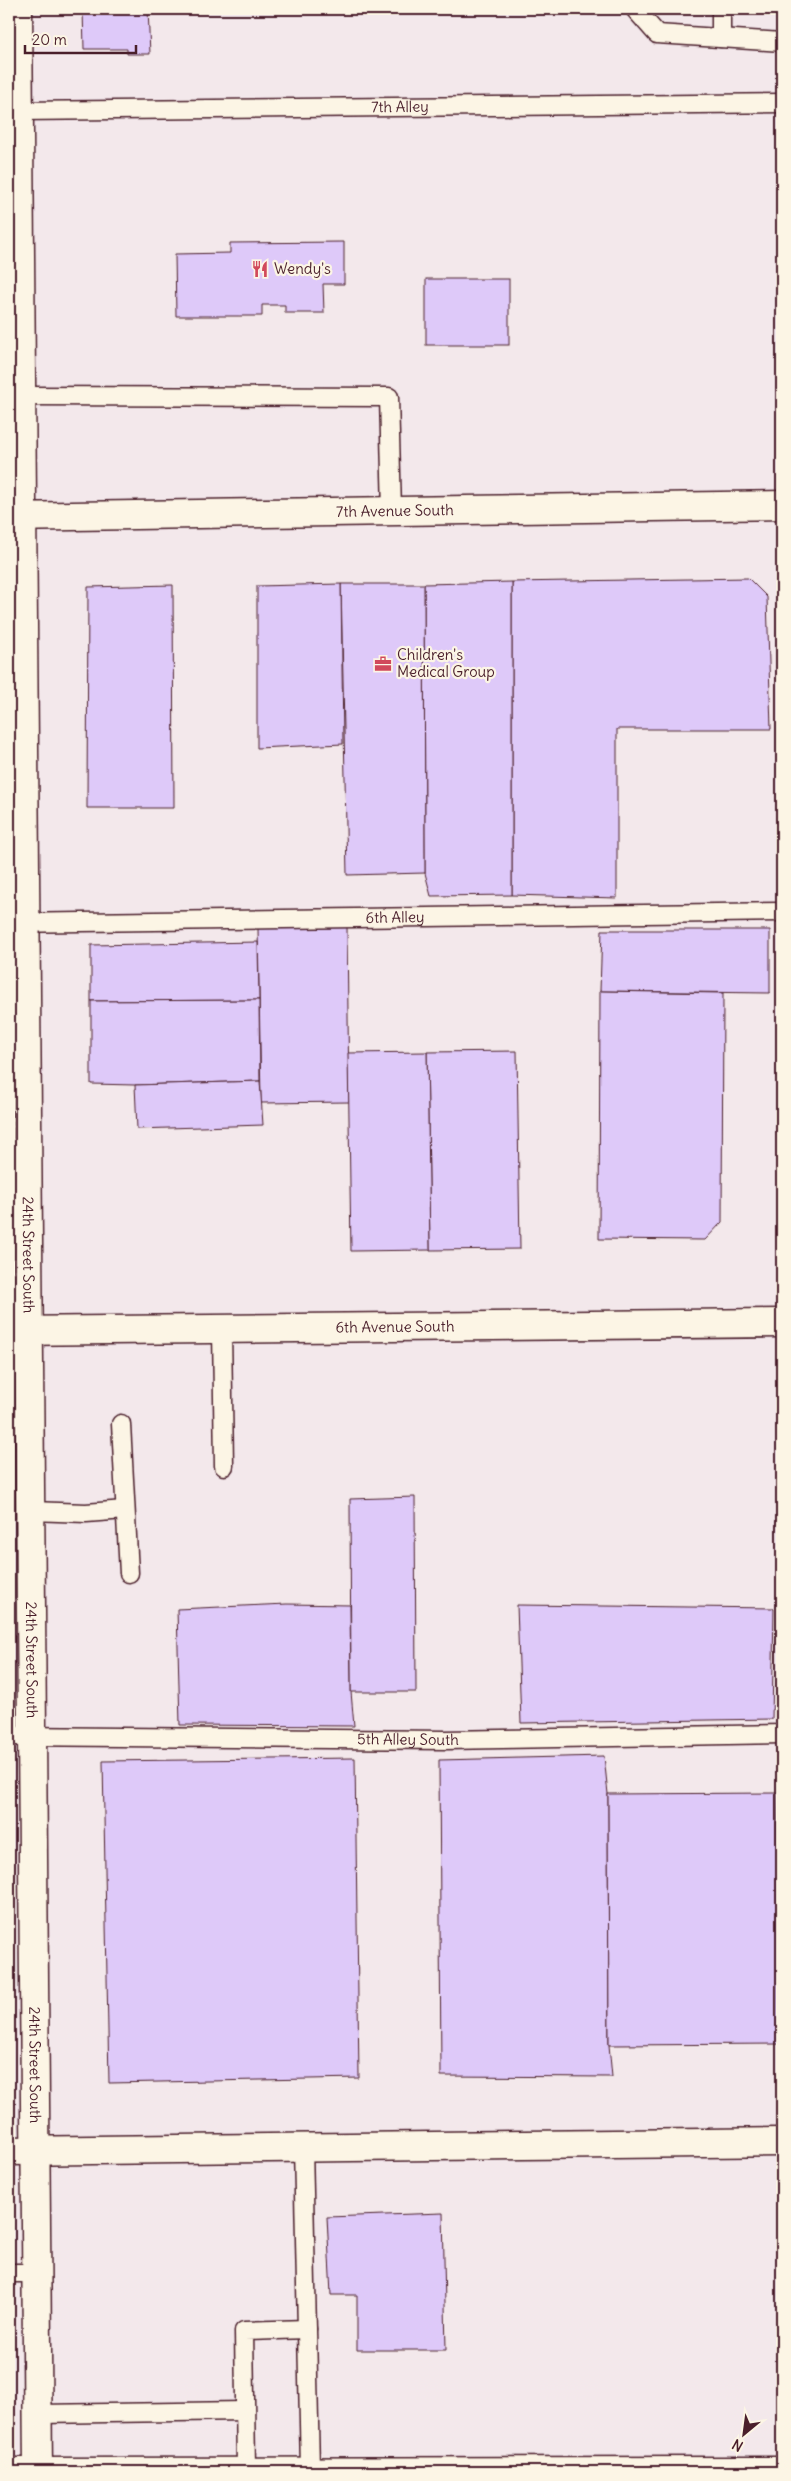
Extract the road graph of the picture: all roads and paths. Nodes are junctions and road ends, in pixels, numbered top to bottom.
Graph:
1 (18, 9) edge
2 (634, 9) edge
3 (721, 9) edge
4 (721, 38) junction
5 (782, 42) edge
6 (782, 103) edge
7 (19, 111) junction
8 (21, 396) junction
9 (782, 505) edge
10 (392, 511) junction
11 (15, 517) edge
12 (782, 912) edge
13 (17, 923) edge
14 (782, 1323) edge
15 (222, 1329) junction
16 (19, 1330) edge
17 (121, 1424) dead end
18 (224, 1466) dead end
19 (125, 1510) junction
20 (31, 1511) junction
21 (129, 1573) dead end
22 (782, 1734) edge
23 (21, 1736) edge
24 (782, 2142) edge
25 (303, 2147) junction
26 (36, 2150) junction
27 (9, 2151) edge
28 (9, 2273) edge
29 (37, 2273) junction
30 (307, 2330) junction
31 (245, 2411) junction
32 (39, 2414) junction
33 (782, 2466) edge
34 (9, 2467) edge
35 (246, 2468) junction
36 (310, 2468) junction
37 (38, 2469) edge

1 - 7 street, 24th Street South
2 - 4 lane
3 - 4 lane
4 - 5 lane
6 - 7 lane, 7th Alley
7 - 8 street, 24th Street South
8 - 10 lane
8 - 11 street, 24th Street South
9 - 10 street, 7th Avenue South
10 - 11 street, 7th Avenue South
11 - 13 street, 24th Street South
12 - 13 lane, 6th Alley
13 - 16 street, 24th Street South
14 - 15 street, 6th Avenue South
15 - 16 street, 6th Avenue South
15 - 18 lane
16 - 20 street, 24th Street South
17 - 19 lane
19 - 20 lane
19 - 21 lane
20 - 23 street, 24th Street South
22 - 23 lane, 5th Alley South
23 - 26 street, 24th Street South
24 - 25 street
25 - 26 street
25 - 30 lane
26 - 27 street
26 - 29 street, 24th Street South
28 - 29 lane
29 - 32 street, 24th Street South
30 - 31 lane
30 - 36 lane
31 - 32 lane
31 - 35 lane
32 - 37 street, 24th Street South
33 - 36 lane
34 - 37 lane
35 - 36 lane
35 - 37 lane

